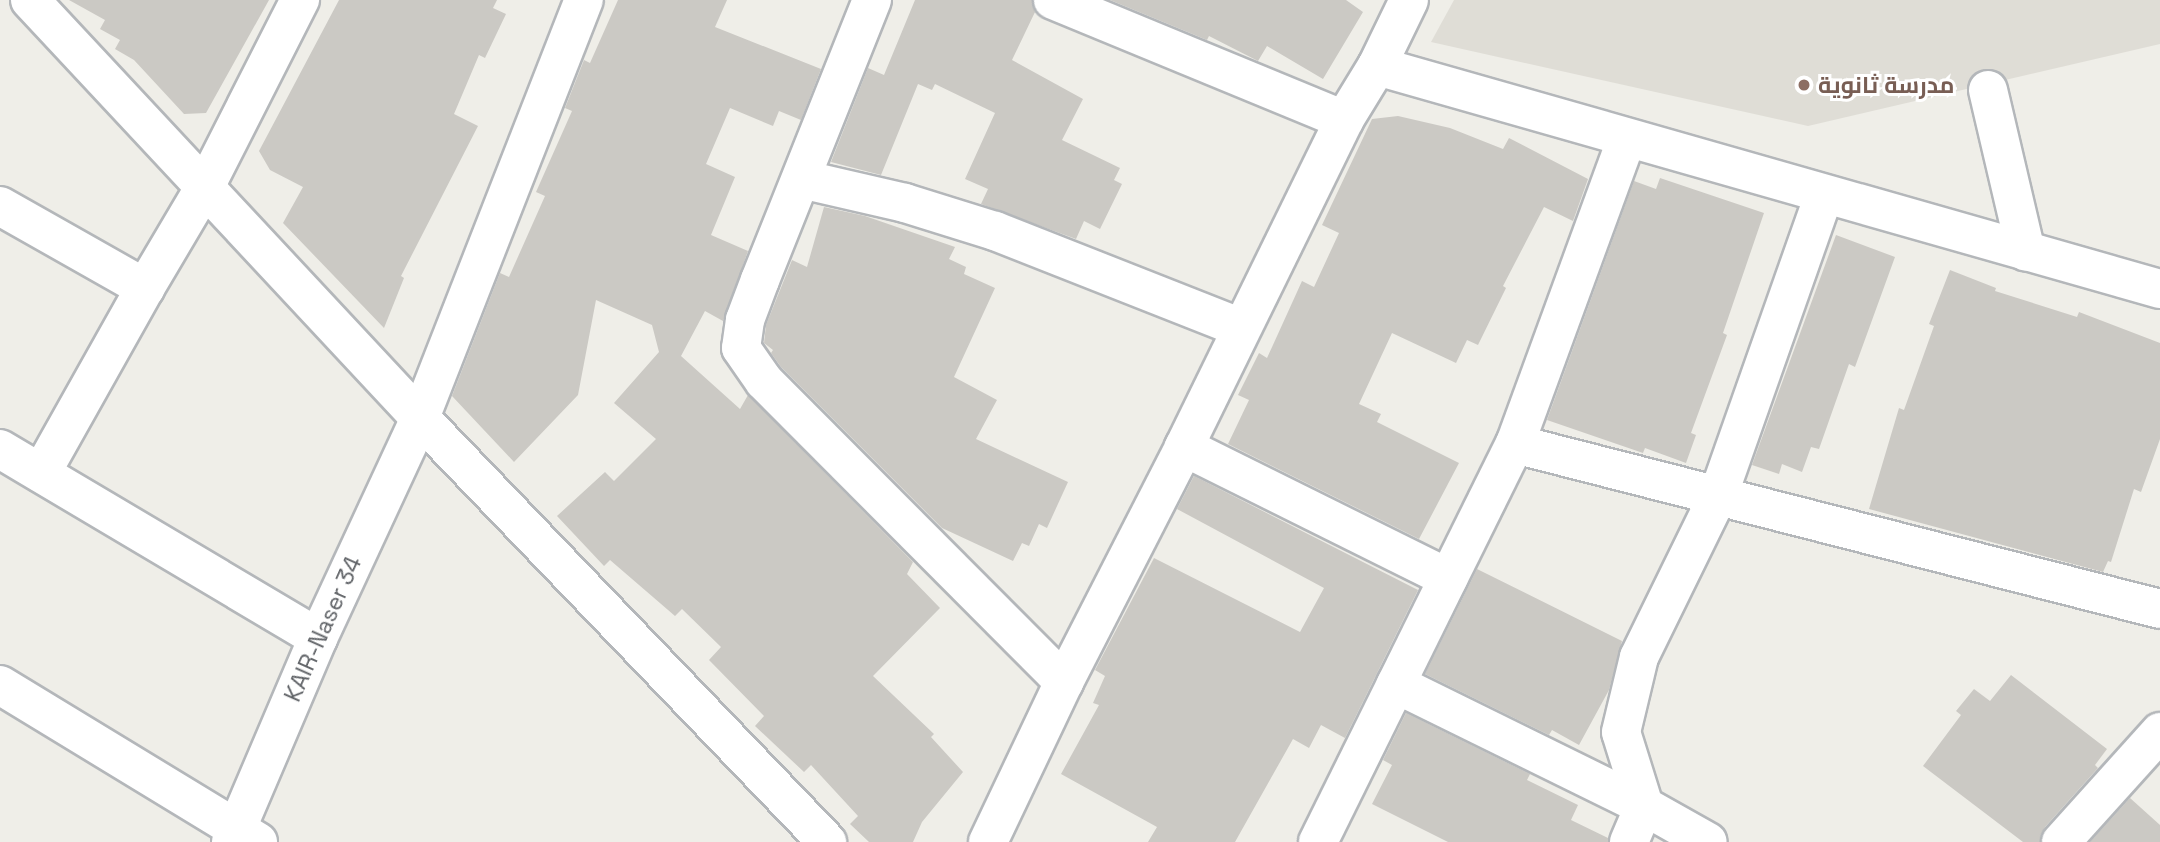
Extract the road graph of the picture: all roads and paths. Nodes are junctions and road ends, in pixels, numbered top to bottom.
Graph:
1 (300, 0) edge
2 (584, 0) edge
3 (872, 0) edge
4 (1053, 0) edge
5 (1397, 4) edge
6 (51, 9) edge
7 (1377, 66) junction
8 (1988, 90) dead end
9 (1344, 120) junction
10 (1626, 140) junction
11 (801, 179) junction
12 (206, 185) junction
13 (1824, 195) junction
14 (0, 206) edge
15 (2026, 252) junction
16 (145, 288) junction
17 (2160, 289) edge
18 (1241, 328) junction
19 (420, 418) junction
20 (1515, 444) junction
21 (1184, 447) junction
22 (0, 449) edge
23 (41, 473) junction
24 (1718, 496) junction
25 (1448, 578) junction
26 (2160, 609) edge
27 (317, 638) junction
28 (1064, 682) junction
29 (1396, 684) junction
30 (0, 685) edge
31 (2160, 732) edge
32 (1644, 806) junction
33 (242, 838) edge
34 (827, 842) edge
35 (988, 842) edge
36 (1318, 842) edge
37 (1629, 842) edge
38 (1708, 842) edge
39 (2061, 842) edge

1 - 12 street
2 - 19 street, KAIR-Naser 34
3 - 11 street
4 - 9 street
5 - 7 street
6 - 12 street
7 - 9 street
7 - 10 street
8 - 15 street
9 - 18 street
10 - 13 street
10 - 20 street
11 - 18 street
11 - 28 street
12 - 16 street
12 - 19 street
13 - 15 street
13 - 24 street
14 - 16 street
15 - 17 street
16 - 23 street
18 - 21 street
19 - 27 street, KAIR-Naser 34
19 - 34 street
20 - 24 street
20 - 25 street
21 - 25 street
21 - 28 street
22 - 23 street
23 - 27 street
24 - 26 street
24 - 32 street
25 - 29 street
27 - 33 street, KAIR-Naser 34
28 - 35 street
29 - 32 street
29 - 36 street
30 - 33 street
31 - 39 street
32 - 37 street
32 - 38 street

